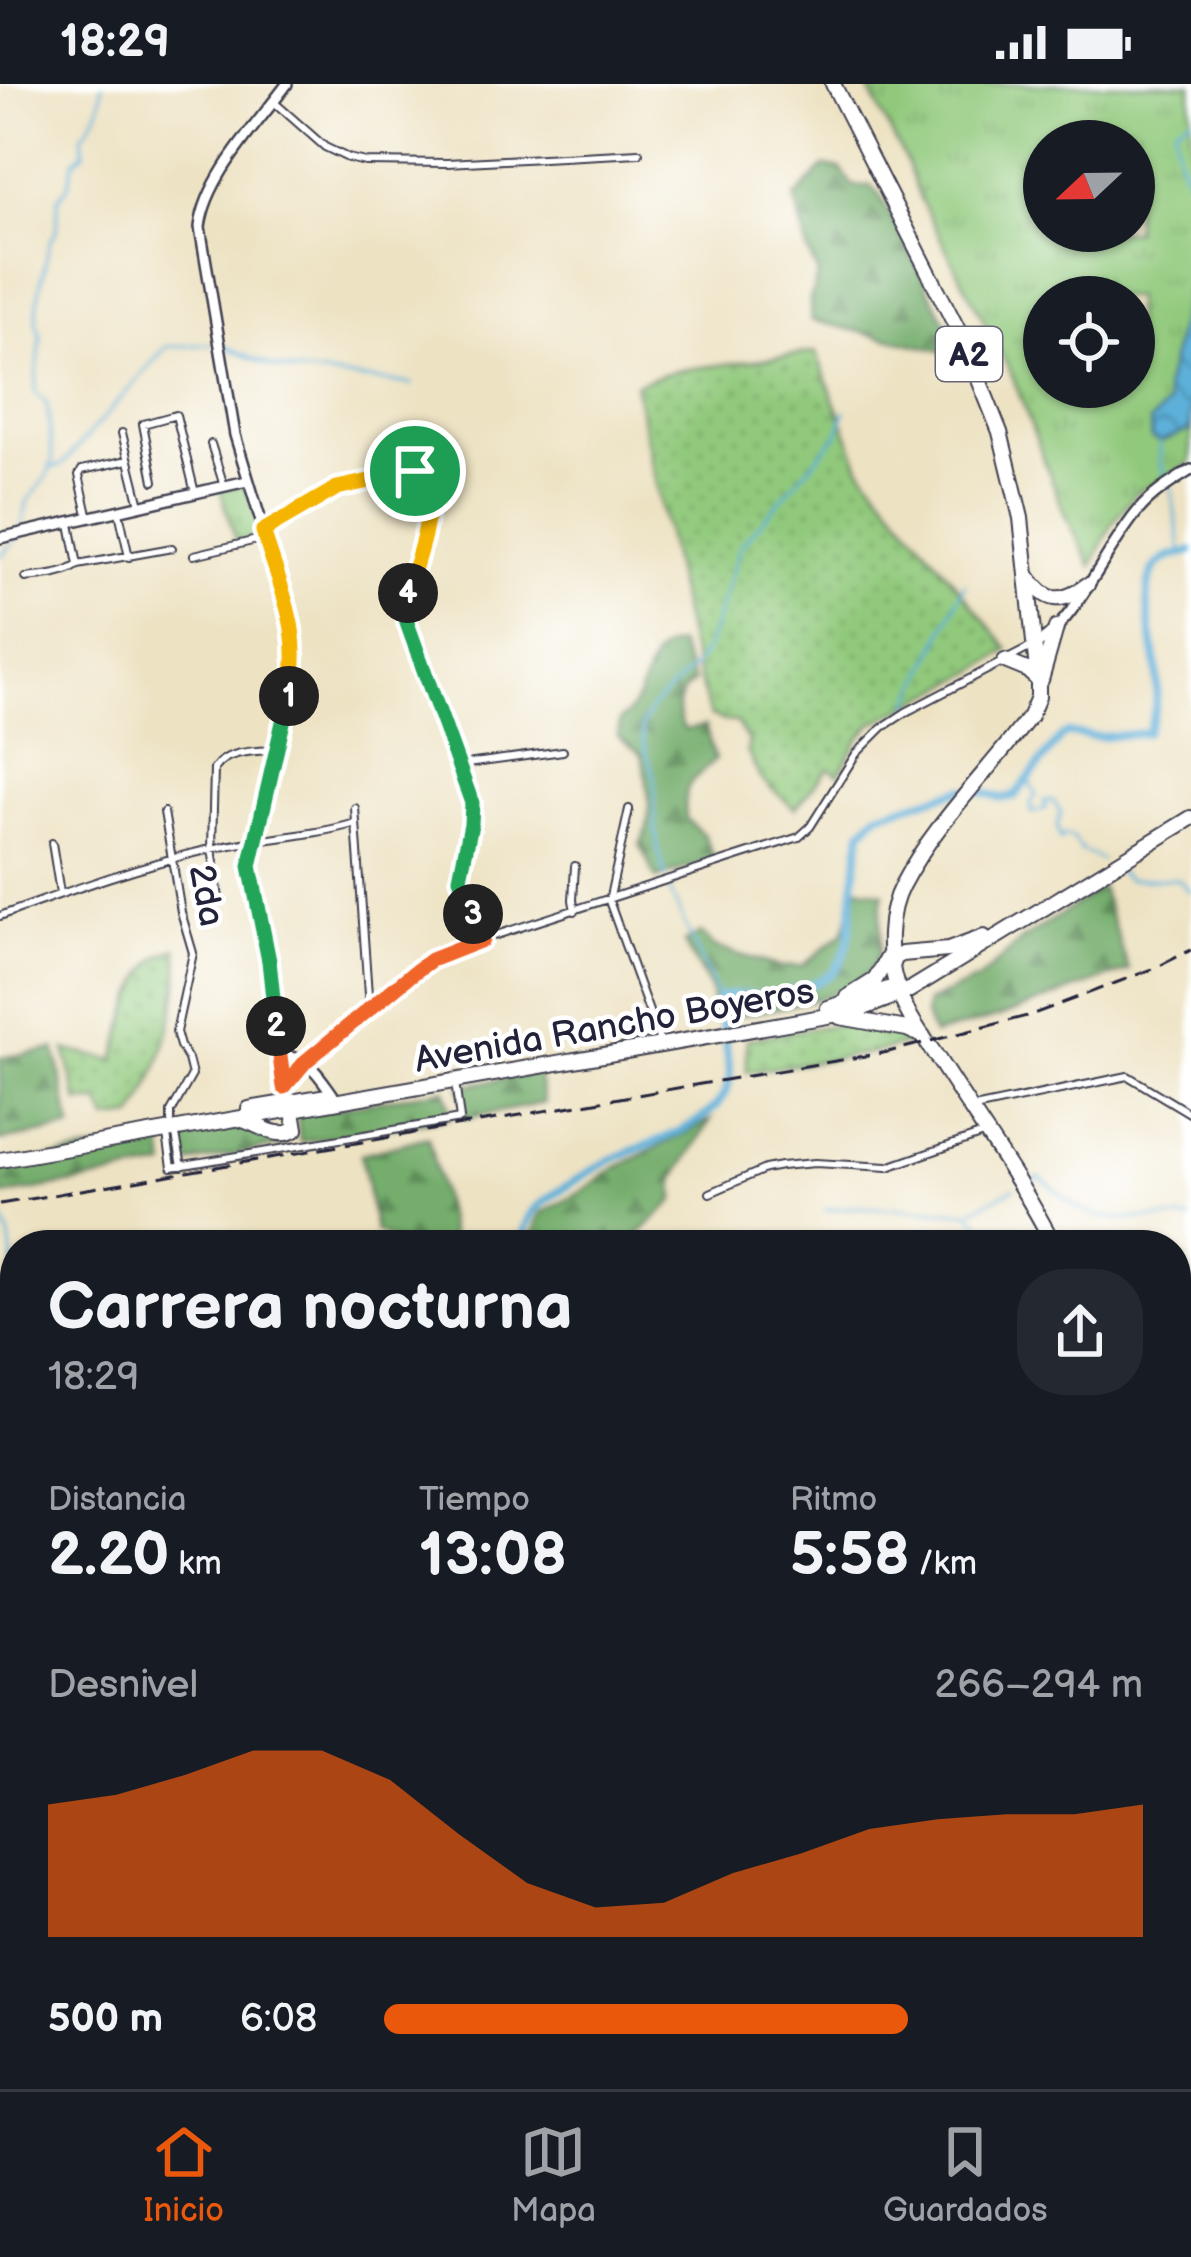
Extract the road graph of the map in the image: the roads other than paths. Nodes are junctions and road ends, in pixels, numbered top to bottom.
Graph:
1 (287, 84) edge
2 (833, 84) edge
3 (274, 102) junction
4 (639, 153) dead end
5 (122, 433) dead end
6 (211, 444) dead end
7 (128, 460) junction
8 (1191, 470) edge
9 (154, 481) dead end
10 (247, 481) junction
11 (224, 486) junction
12 (195, 493) junction
13 (140, 507) junction
14 (118, 512) junction
15 (89, 520) junction
16 (70, 524) junction
17 (264, 535) junction
18 (4, 537) edge
19 (172, 548) dead end
20 (194, 555) dead end
21 (129, 556) junction
22 (79, 565) junction
23 (1028, 576) junction
24 (26, 578) dead end
25 (1087, 585) junction
26 (1056, 628) junction
27 (1034, 646) junction
28 (1005, 661) junction
29 (1038, 686) junction
30 (277, 749) junction
31 (563, 751) dead end
32 (458, 765) junction
33 (355, 808) dead end
34 (629, 809) dead end
35 (164, 812) dead end
36 (1191, 815) edge
37 (356, 823) junction
38 (255, 840) junction
39 (52, 843) dead end
40 (212, 848) junction
41 (174, 859) junction
42 (575, 866) dead end
43 (60, 894) junction
44 (219, 898) dead end
45 (609, 901) junction
46 (575, 911) junction
47 (0, 916) edge
48 (984, 937) junction
49 (482, 940) junction
50 (892, 950) junction
51 (949, 968) junction
52 (898, 991) junction
53 (369, 1009) junction
54 (825, 1014) junction
55 (908, 1024) junction
56 (694, 1036) junction
57 (659, 1039) junction
58 (280, 1056) junction
59 (306, 1061) junction
60 (454, 1082) junction
61 (332, 1095) junction
62 (288, 1103) junction
63 (970, 1109) junction
64 (1191, 1114) edge
65 (237, 1120) junction
66 (171, 1128) junction
67 (986, 1133) junction
68 (292, 1136) junction
69 (0, 1156) edge
70 (182, 1166) junction
71 (710, 1193) dead end
72 (1046, 1230) edge

1 - 3 street
2 - 23 highway, A2
3 - 4 street
3 - 10 street
5 - 7 street
6 - 11 street
7 - 13 street
7 - 15 street
8 - 25 street
9 - 12 street
10 - 11 street
10 - 17 street
11 - 12 street
12 - 13 street
13 - 14 street
14 - 15 street
14 - 21 street
15 - 16 street
16 - 18 street
16 - 22 street
17 - 20 street
17 - 30 street
17 - 32 street
19 - 21 street
21 - 22 street
22 - 24 street
23 - 25 highway
23 - 27 highway, A2
25 - 26 street
26 - 27 street
26 - 29 highway
27 - 28 street
27 - 29 highway, A2
28 - 29 highway
28 - 45 street
29 - 50 highway
30 - 38 street
30 - 40 street
31 - 32 street
32 - 49 street
33 - 37 street
34 - 45 street
35 - 41 street, 2da
36 - 48 highway, Avenida Rancho Boyeros
36 - 51 highway, Avenida Rancho Boyeros
37 - 38 street
37 - 53 street
38 - 40 street
38 - 58 street
39 - 43 street
40 - 41 street
40 - 44 street
41 - 43 street
41 - 66 street, 2da
42 - 46 street
43 - 47 street
45 - 46 street
45 - 57 street
46 - 49 street
48 - 50 highway
48 - 52 highway, Avenida Rancho Boyeros
49 - 53 street
50 - 52 highway
50 - 54 highway
51 - 52 highway, Avenida Rancho Boyeros
51 - 55 highway
52 - 54 highway, Avenida Rancho Boyeros
52 - 55 highway
53 - 59 street
54 - 55 highway
54 - 56 highway, Avenida Rancho Boyeros
55 - 63 highway
56 - 57 highway, Avenida Rancho Boyeros
56 - 60 highway, Avenida Rancho Boyeros
57 - 61 highway, Avenida Rancho Boyeros
58 - 59 street
58 - 62 street
59 - 61 street
59 - 62 street
60 - 62 highway, Avenida Rancho Boyeros
60 - 68 street
61 - 62 highway, Avenida Rancho Boyeros
62 - 65 highway, Avenida Rancho Boyeros
62 - 66 highway, Avenida Rancho Boyeros
62 - 68 highway
63 - 64 street
63 - 67 highway
65 - 66 highway, Avenida Rancho Boyeros
65 - 68 highway
66 - 69 highway, Avenida Rancho Boyeros
66 - 70 street
66 - 70 street
67 - 71 street
67 - 72 highway
68 - 70 street

